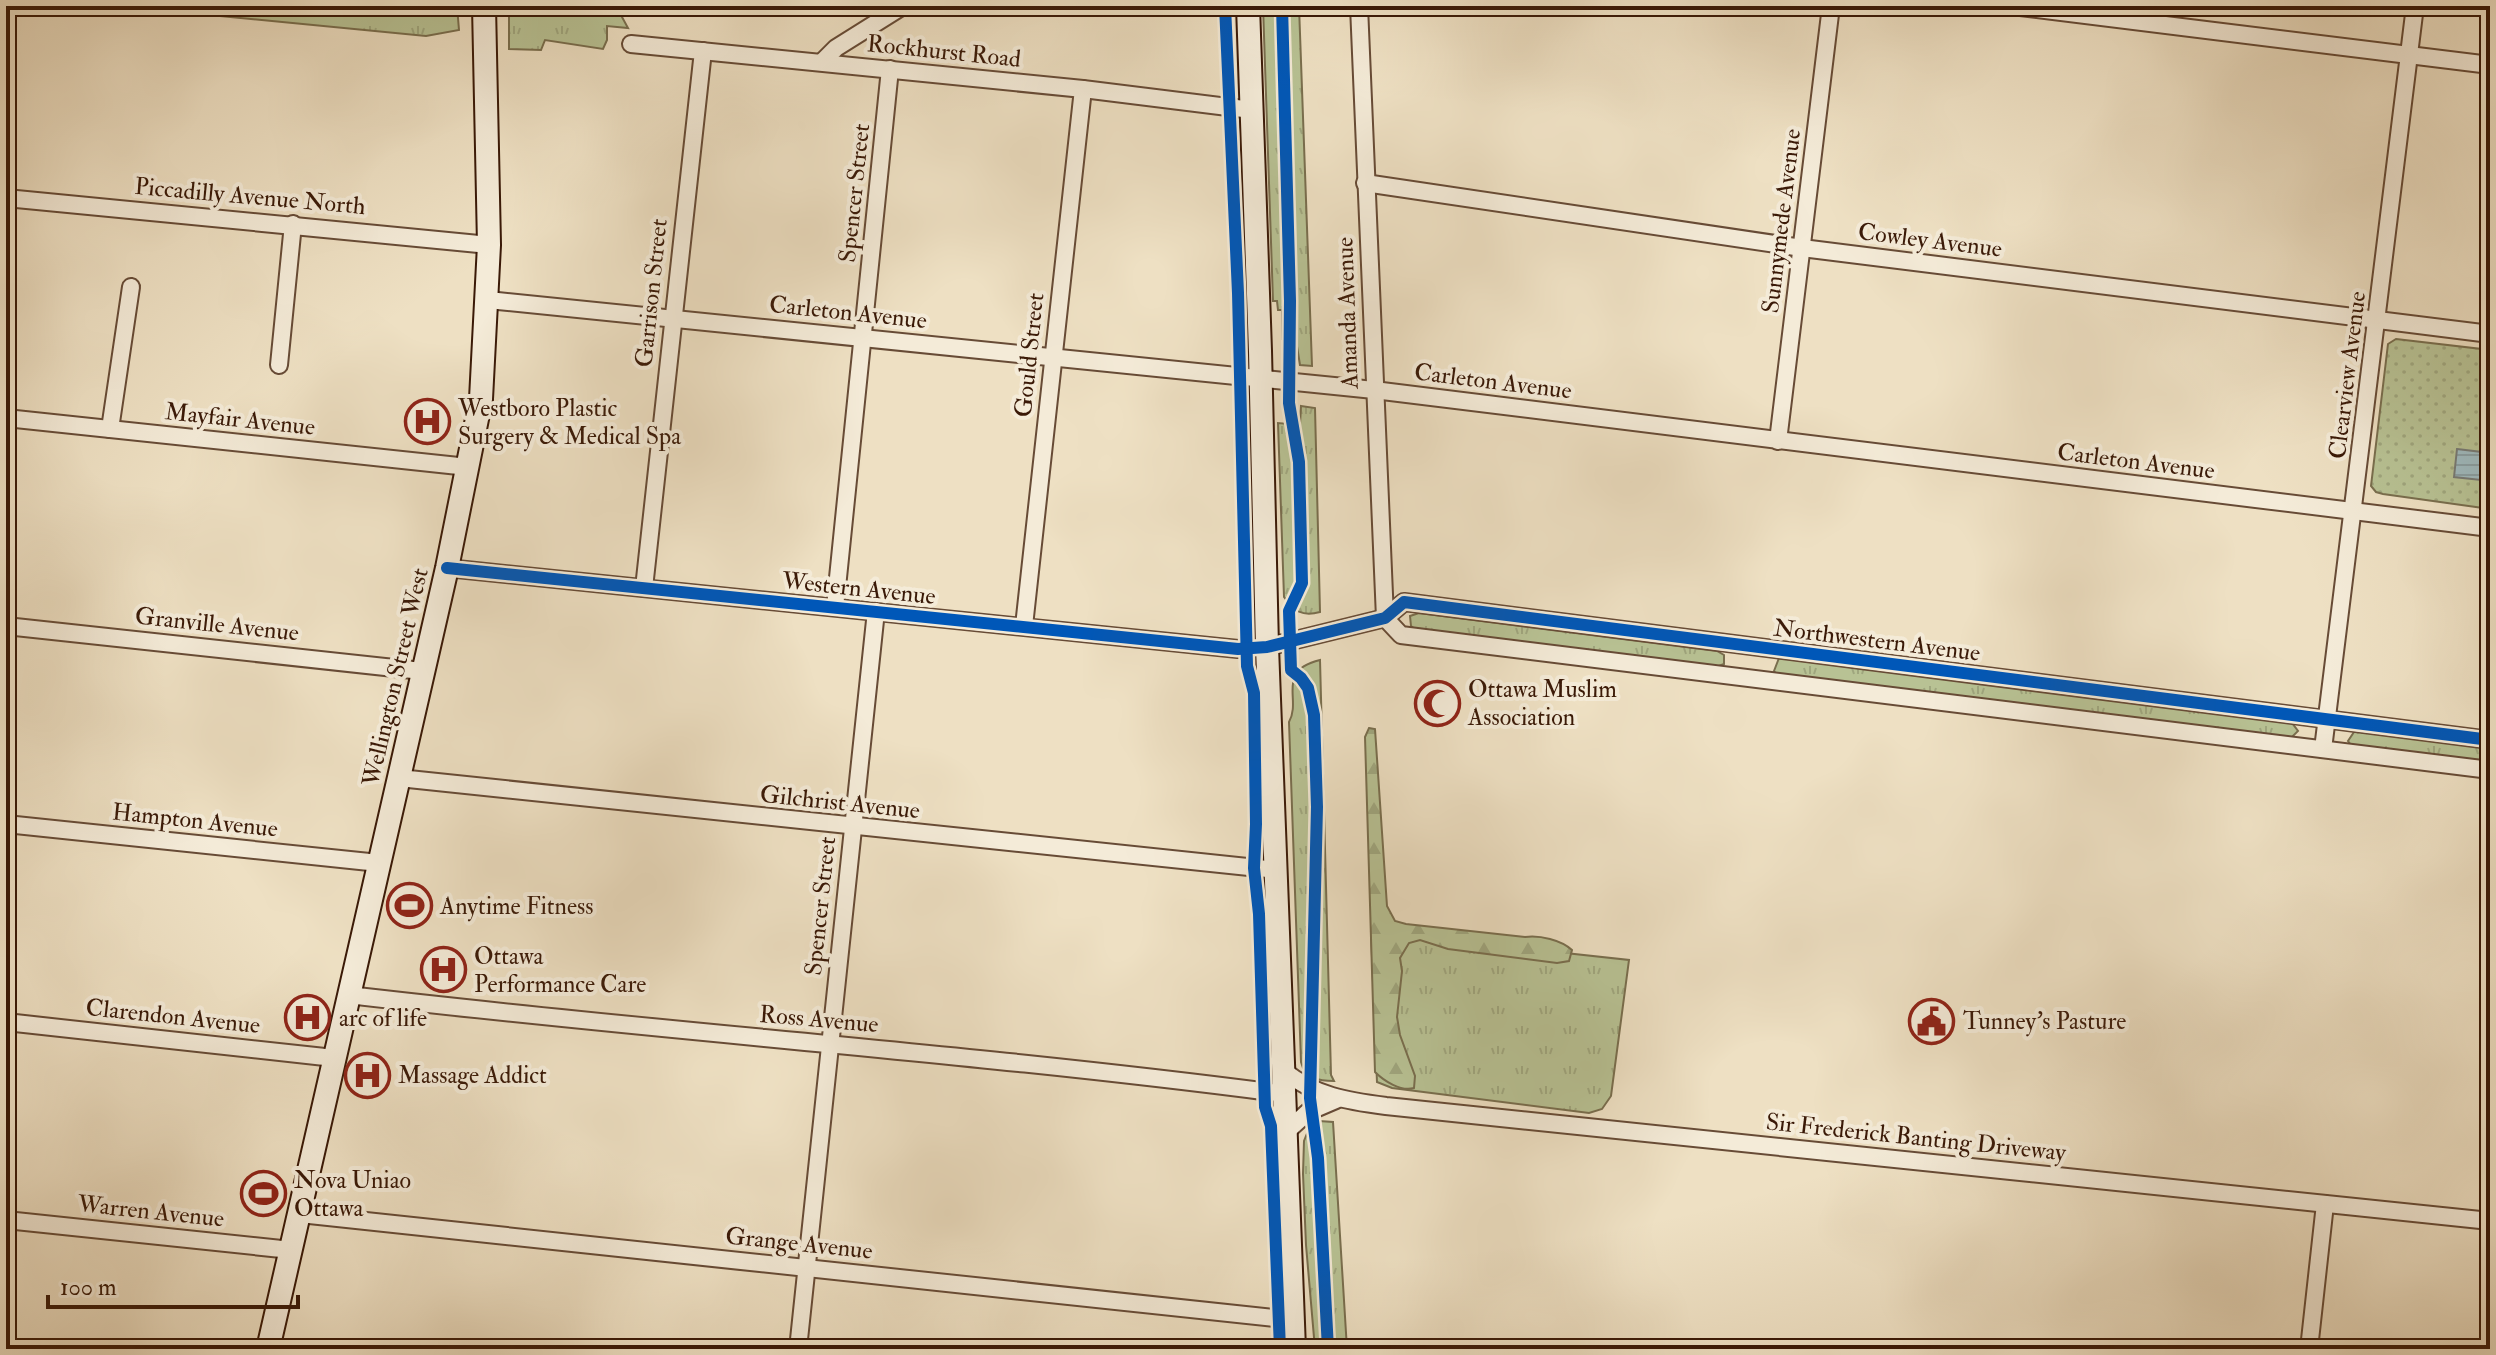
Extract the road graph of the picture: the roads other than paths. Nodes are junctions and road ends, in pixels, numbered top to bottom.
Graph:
1 (484, 6) edge
2 (903, 6) edge
3 (1248, 6) edge
4 (1359, 6) edge
5 (1831, 6) edge
6 (2012, 6) edge
7 (2415, 6) edge
8 (631, 44) dead end
9 (703, 51) junction
10 (2410, 56) junction
11 (822, 62) junction
12 (2490, 65) edge
13 (890, 69) junction
14 (1083, 89) junction
15 (1252, 110) junction
16 (1365, 183) junction
17 (6, 198) edge
18 (293, 224) junction
19 (489, 245) junction
20 (1802, 248) junction
21 (131, 287) dead end
22 (488, 300) junction
23 (672, 317) junction
24 (2378, 320) junction
25 (2490, 334) edge
26 (863, 337) junction
27 (1052, 357) junction
28 (279, 365) dead end
29 (1261, 380) junction
30 (1374, 390) junction
31 (6, 418) edge
32 (110, 429) junction
33 (1778, 441) junction
34 (468, 467) junction
35 (2354, 511) junction
36 (2490, 528) edge
37 (447, 568) junction
38 (644, 588) junction
39 (835, 607) junction
40 (876, 611) junction
41 (1385, 618) junction
42 (6, 626) edge
43 (1024, 626) junction
44 (1267, 647) junction
45 (1750, 647) junction
46 (422, 671) junction
47 (1746, 677) junction
48 (2327, 718) junction
49 (2490, 740) edge
50 (2323, 749) junction
51 (2490, 770) edge
52 (399, 778) junction
53 (6, 824) edge
54 (852, 827) junction
55 (379, 863) junction
56 (1277, 870) junction
57 (349, 995) junction
58 (6, 1022) edge
59 (830, 1044) junction
60 (334, 1058) junction
61 (1284, 1082) junction
62 (1336, 1100) junction
63 (1286, 1132) junction
64 (2325, 1204) junction
65 (300, 1214) junction
66 (6, 1220) edge
67 (2490, 1221) edge
68 (291, 1250) junction
69 (806, 1268) junction
70 (1293, 1320) junction
71 (268, 1349) edge
72 (798, 1349) edge
73 (1294, 1349) edge
74 (2309, 1349) edge

1 - 19 main road, Wellington Street West
2 - 11 street
3 - 15 main road
4 - 16 street, Amanda Avenue
5 - 20 street, Sunnymede Avenue
6 - 10 street
7 - 10 street, Clearview Avenue
8 - 9 street, Rockhurst Road
9 - 11 street, Rockhurst Road
9 - 23 street, Garrison Street
10 - 12 street
10 - 24 street, Clearview Avenue
11 - 13 street, Rockhurst Road
13 - 14 street, Rockhurst Road
13 - 26 street, Spencer Street
14 - 15 street, Rockhurst Road
14 - 27 street, Gould Street
15 - 29 main road
16 - 20 street, Cowley Avenue
16 - 30 street, Amanda Avenue
17 - 18 street, Piccadilly Avenue North
18 - 19 street, Piccadilly Avenue North
18 - 28 street
19 - 22 main road, Wellington Street West
20 - 24 street, Cowley Avenue
20 - 33 street, Sunnymede Avenue
21 - 32 street
22 - 23 street, Carleton Avenue
22 - 34 main road, Wellington Street West
23 - 26 street, Carleton Avenue
23 - 38 street, Garrison Street
24 - 25 street, Cowley Avenue
24 - 35 street, Clearview Avenue
26 - 27 street, Carleton Avenue
26 - 39 street, Spencer Street
27 - 29 street, Carleton Avenue
27 - 43 street, Gould Street
29 - 30 street, Carleton Avenue
29 - 44 main road
30 - 33 street, Carleton Avenue
30 - 41 street, Amanda Avenue
31 - 32 street, Mayfair Avenue
32 - 34 street, Mayfair Avenue
33 - 35 street, Carleton Avenue
34 - 37 main road, Wellington Street West
35 - 36 street, Carleton Avenue
35 - 48 street, Clearview Avenue
37 - 38 street, Western Avenue
37 - 46 main road, Wellington Street West
38 - 39 street, Western Avenue
39 - 40 street, Western Avenue
40 - 43 street, Western Avenue
40 - 54 street, Spencer Street
41 - 44 street, Northwestern Avenue
41 - 45 street, Northwestern Avenue
41 - 47 street
42 - 46 street, Granville Avenue
43 - 44 street, Western Avenue
44 - 56 main road
45 - 47 street, Northwestern Avenue
45 - 48 street, Northwestern Avenue
46 - 52 main road, Wellington Street West
47 - 50 street
48 - 49 street, Northwestern Avenue
48 - 50 street, Clearview Avenue
50 - 51 street
52 - 54 street, Gilchrist Avenue
52 - 55 main road, Wellington Street West
53 - 55 street, Hampton Avenue
54 - 56 street, Gilchrist Avenue
54 - 59 street, Spencer Street
55 - 57 main road, Wellington Street West
56 - 61 main road
57 - 59 street, Ross Avenue
57 - 60 main road, Wellington Street West
58 - 60 street, Clarendon Avenue
59 - 61 street, Ross Avenue
59 - 69 street, Spencer Street
60 - 65 main road, Wellington Street West
61 - 62 street, Sir Frederick Banting Driveway
61 - 63 main road
62 - 63 street
62 - 64 street, Sir Frederick Banting Driveway
63 - 70 main road
64 - 67 street, Sir Frederick Banting Driveway
64 - 74 street
65 - 68 main road, Wellington Street West
65 - 69 street, Grange Avenue
66 - 68 street, Warren Avenue
68 - 71 main road, Wellington Street West
69 - 70 street, Grange Avenue
69 - 72 street, Spencer Street
70 - 73 main road

